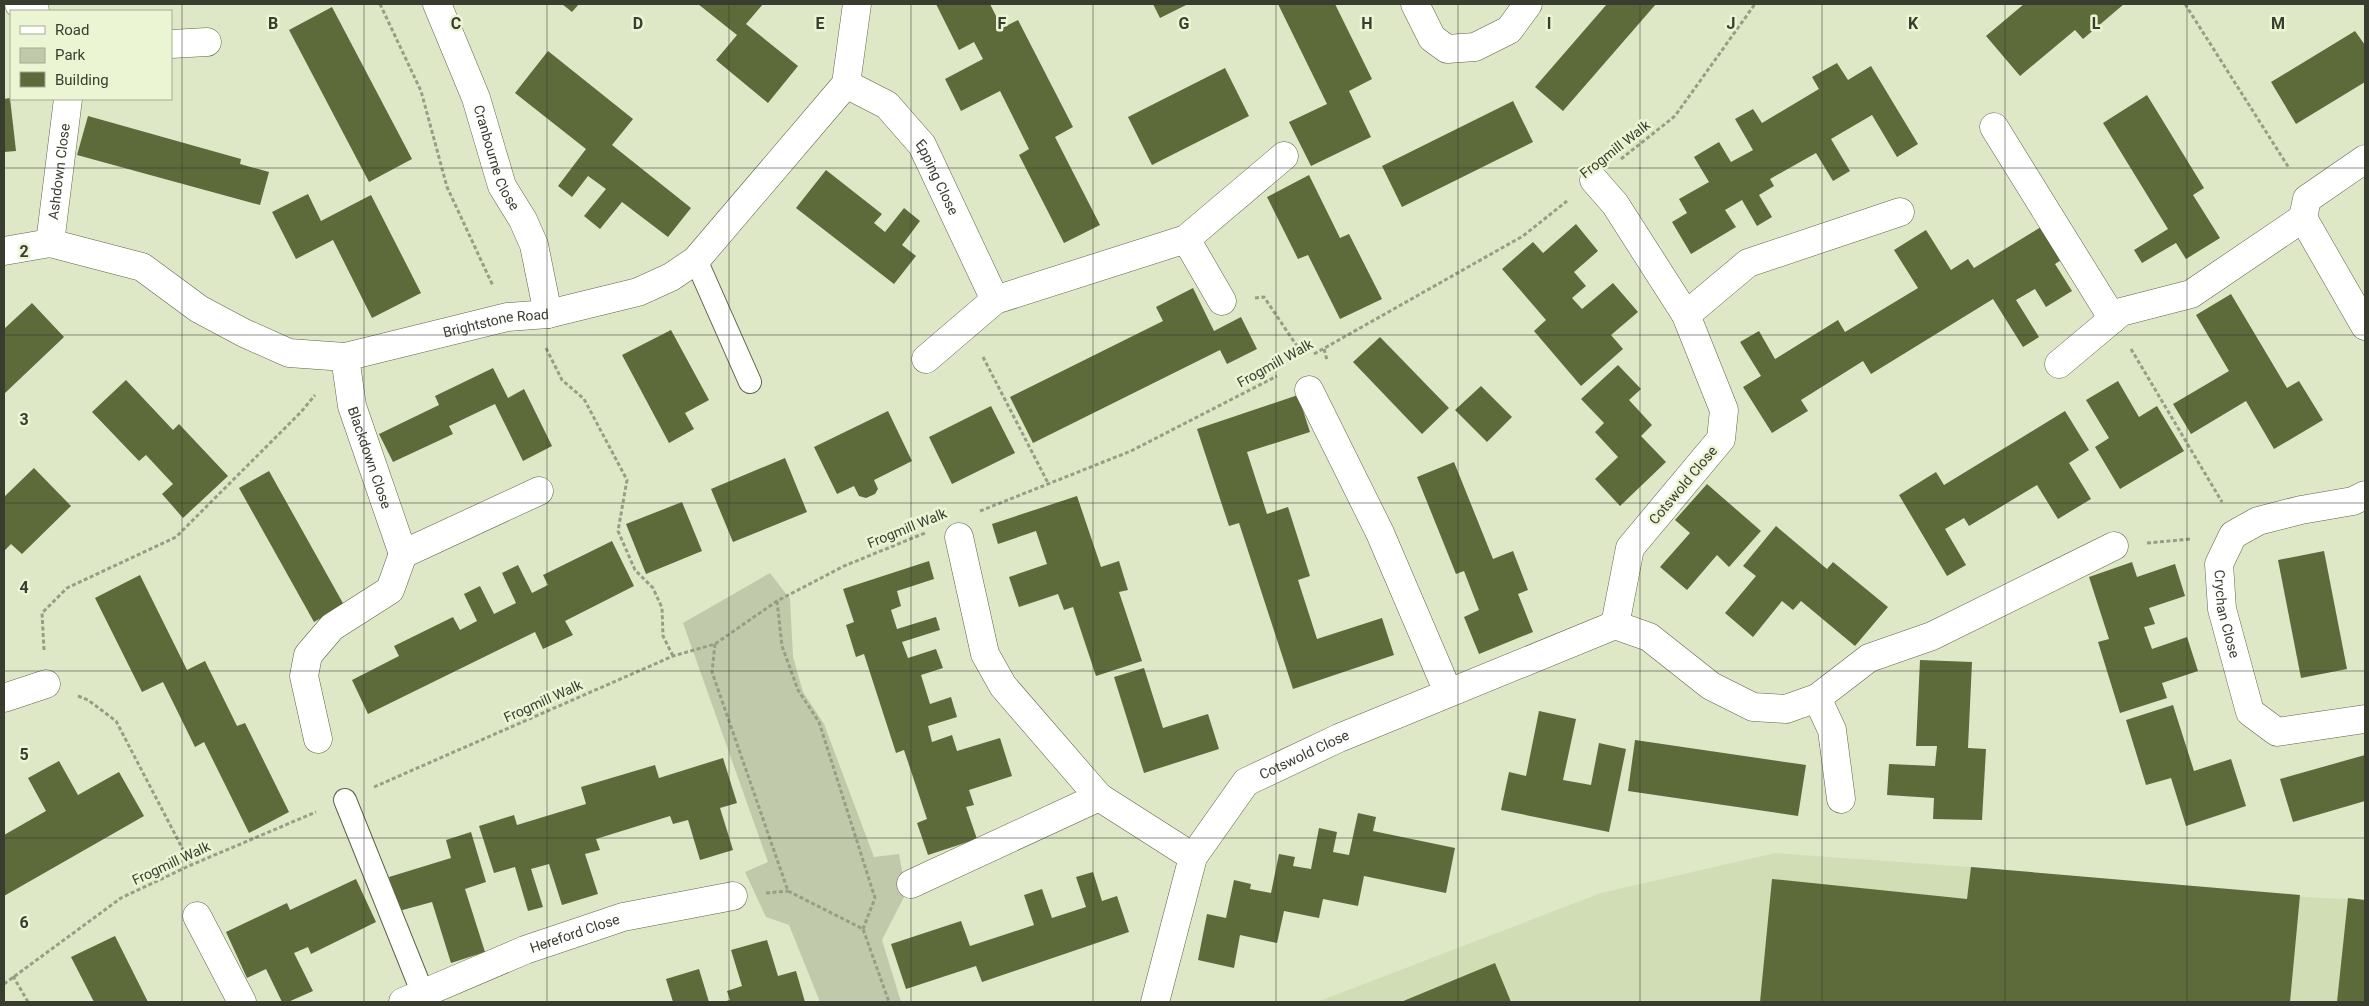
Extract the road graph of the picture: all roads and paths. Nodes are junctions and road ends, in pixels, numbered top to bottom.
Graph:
1 (19, 4) edge
2 (380, 4) edge
3 (437, 4) edge
4 (857, 4) edge
5 (1415, 4) edge
6 (1528, 4) edge
7 (1755, 4) edge
8 (2185, 4) edge
9 (33, 10) edge
10 (207, 42) dead end
11 (172, 44) edge
12 (846, 84) junction
13 (68, 100) edge
14 (1994, 127) dead end
15 (1284, 156) dead end
16 (2365, 159) edge
17 (1594, 180) junction
18 (2305, 208) junction
19 (1900, 212) dead end
20 (1186, 239) junction
21 (50, 243) junction
22 (4, 252) edge
23 (696, 260) junction
24 (995, 300) junction
25 (1222, 302) joint
26 (548, 314) junction
27 (1686, 315) junction
28 (507, 317) junction
29 (2113, 319) junction
30 (967, 326) junction
31 (2365, 326) edge
32 (1312, 355) dead end
33 (345, 358) junction
34 (1306, 359) dead end
35 (926, 360) dead end
36 (2059, 364) dead end
37 (1283, 373) dead end
38 (750, 382) dead end
39 (1309, 390) dead end
40 (1048, 483) junction
41 (539, 491) dead end
42 (2365, 495) edge
43 (977, 512) dead end
44 (933, 530) dead end
45 (2233, 535) junction
46 (959, 537) dead end
47 (2114, 546) joint
48 (403, 554) junction
49 (777, 601) junction
50 (1615, 625) junction
51 (715, 644) junction
52 (673, 656) junction
53 (46, 684) junction
54 (1448, 692) junction
55 (4, 698) edge
56 (1817, 698) junction
57 (2365, 719) edge
58 (318, 739) dead end
59 (1099, 797) junction
60 (1841, 799) dead end
61 (345, 800) junction
62 (1193, 857) junction
63 (191, 865) junction
64 (911, 884) dead end
65 (733, 896) dead end
66 (198, 916) dead end
67 (863, 930) junction
68 (13, 976) junction
69 (4, 984) edge
70 (418, 999) edge
71 (28, 1002) edge
72 (242, 1002) edge
73 (889, 1002) edge
74 (1155, 1002) edge

1 - 9 street
2 - 28 path
3 - 26 street, Cranbourne Close
4 - 12 street
5 - 6 street
7 - 17 path, Frogmill Walk
8 - 18 path
10 - 11 street
12 - 23 street, Brightstone Road
12 - 24 street, Epping Close
13 - 21 street, Ashdown Close
14 - 29 street
15 - 20 street
16 - 18 street
17 - 27 street, Cotswold Close
17 - 32 path, Frogmill Walk
18 - 29 street
18 - 31 street
19 - 27 street
20 - 24 street
20 - 25 street
21 - 22 street, Brightstone Road
21 - 33 street, Brightstone Road
23 - 26 street, Brightstone Road
23 - 38 lane
24 - 30 street
25 - 34 path
26 - 28 street, Brightstone Road
27 - 50 street, Cotswold Close
28 - 33 street, Brightstone Road
28 - 52 path
29 - 36 street
29 - 45 path
30 - 35 street
30 - 40 path
33 - 48 street, Blackdown Close
33 - 53 path
37 - 40 path, Frogmill Walk
39 - 54 street
40 - 43 path, Frogmill Walk
41 - 48 street
42 - 45 street
44 - 49 path, Frogmill Walk
45 - 47 path
45 - 57 street, Crychan Close
46 - 59 street
47 - 56 street
48 - 58 street
49 - 51 path, Frogmill Walk
49 - 67 path
50 - 54 street, Cotswold Close
50 - 56 street
51 - 52 path, Frogmill Walk
51 - 67 path
52 - 61 path, Frogmill Walk
53 - 55 street
53 - 63 path
54 - 62 street, Cotswold Close
56 - 60 street
59 - 62 street
59 - 64 street
61 - 63 path, Frogmill Walk
61 - 70 lane
62 - 74 street, Cotswold Close
63 - 68 path, Frogmill Walk
65 - 70 street, Hereford Close
66 - 72 street
67 - 73 path
68 - 69 path, Frogmill Walk
68 - 71 path

